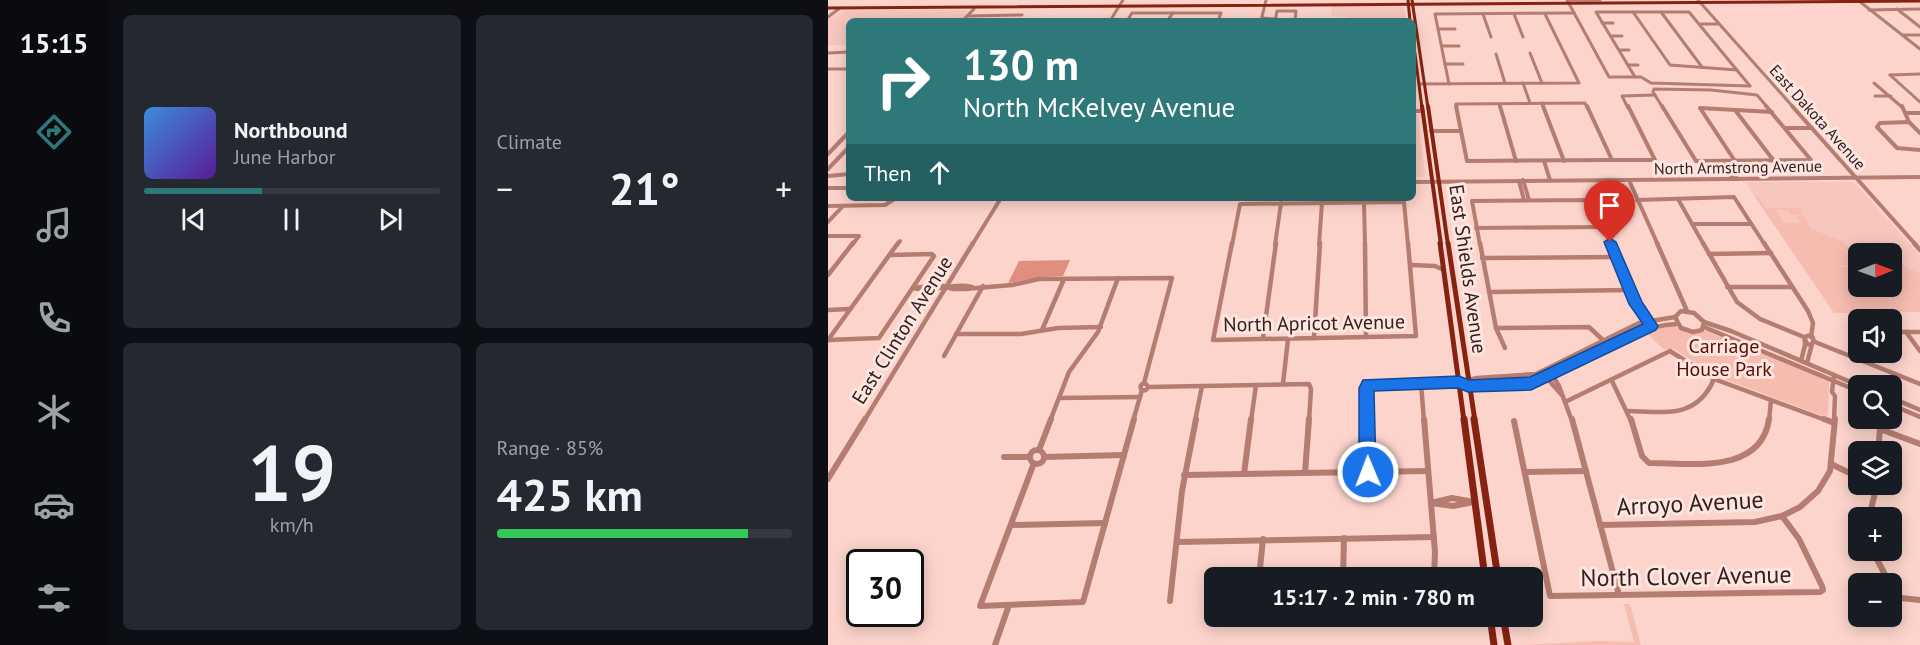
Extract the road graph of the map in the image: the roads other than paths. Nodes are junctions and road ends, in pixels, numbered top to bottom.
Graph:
1 (1600, 0) edge
2 (1730, 0) edge
3 (1771, 0) edge
4 (1824, 0) edge
5 (1881, 0) edge
6 (1914, 0) edge
7 (1699, 1) edge
8 (1859, 1) edge
9 (1887, 1) edge
10 (1266, 2) edge
11 (1568, 2) edge
12 (1746, 2) junction
13 (1777, 2) junction
14 (1802, 2) junction
15 (1121, 3) edge
16 (1212, 3) junction
17 (1339, 3) junction
18 (1410, 3) edge
19 (1517, 3) junction
20 (1618, 4) junction
21 (1190, 5) junction
22 (1304, 5) junction
23 (1494, 5) junction
24 (1920, 5) edge
25 (928, 6) junction
26 (976, 7) junction
27 (829, 8) edge
28 (841, 8) junction
29 (899, 8) junction
30 (1897, 9) junction
31 (1869, 10) junction
32 (1624, 12) junction
33 (1633, 12) junction
34 (1661, 12) junction
35 (1173, 13) junction
36 (1574, 13) junction
37 (1186, 14) junction
38 (1195, 14) junction
39 (1483, 14) junction
40 (1497, 14) junction
41 (1514, 14) junction
42 (1545, 14) junction
43 (968, 15) junction
44 (1009, 15) junction
45 (1023, 15) dead end
46 (828, 17) edge
47 (965, 18) edge
48 (1006, 18) edge
49 (1112, 18) edge
50 (1129, 18) edge
51 (1169, 18) edge
52 (1193, 18) edge
53 (1219, 18) edge
54 (1262, 18) edge
55 (1274, 18) edge
56 (1295, 18) edge
57 (1412, 18) edge
58 (1602, 23) junction
59 (1613, 23) dead end
60 (1700, 24) junction
61 (1718, 24) junction
62 (1920, 27) edge
63 (1438, 29) junction
64 (1455, 29) dead end
65 (1920, 35) edge
66 (1611, 36) junction
67 (1622, 36) dead end
68 (1903, 36) junction
69 (1491, 37) dead end
70 (1523, 37) dead end
71 (1442, 46) junction
72 (1459, 46) dead end
73 (1416, 48) edge
74 (1920, 49) edge
75 (1619, 50) junction
76 (1629, 50) dead end
77 (846, 52) edge
78 (828, 53) edge
79 (1530, 53) dead end
80 (1496, 54) dead end
81 (1416, 55) edge
82 (1445, 64) junction
83 (1463, 64) dead end
84 (1638, 65) dead end
85 (1628, 66) junction
86 (1702, 67) junction
87 (828, 69) edge
88 (846, 69) edge
89 (1737, 70) junction
90 (1920, 74) edge
91 (1635, 77) junction
92 (1505, 83) junction
93 (1524, 83) junction
94 (1542, 83) junction
95 (1699, 83) junction
96 (1874, 83) dead end
97 (1419, 84) junction
98 (1425, 84) junction
99 (1449, 84) junction
100 (1702, 89) junction
101 (1655, 95) junction
102 (1875, 96) dead end
103 (1892, 96) junction
104 (1920, 102) edge
105 (1530, 103) junction
106 (1542, 103) junction
107 (1499, 104) junction
108 (1735, 110) junction
109 (1416, 111) edge
110 (1423, 111) junction
111 (1772, 112) junction
112 (1906, 113) junction
113 (1920, 113) edge
114 (1909, 123) junction
115 (1786, 128) junction
116 (1812, 128) junction
117 (1461, 129) junction
118 (1431, 130) junction
119 (1920, 133) edge
120 (846, 135) edge
121 (846, 150) edge
122 (1920, 150) edge
123 (828, 154) edge
124 (1612, 160) junction
125 (1516, 161) junction
126 (1544, 161) junction
127 (1564, 161) junction
128 (1724, 161) junction
129 (1735, 161) junction
130 (1774, 161) junction
131 (828, 169) edge
132 (846, 174) edge
133 (828, 176) edge
134 (1920, 177) edge
135 (1856, 178) junction
136 (1735, 179) junction
137 (1521, 180) junction
138 (1550, 180) junction
139 (1627, 180) junction
140 (1435, 181) junction
141 (1416, 182) edge
142 (846, 186) edge
143 (828, 188) edge
144 (1526, 200) junction
145 (1637, 200) junction
146 (1678, 200) junction
147 (890, 201) edge
148 (999, 201) edge
149 (1292, 201) edge
150 (1315, 201) edge
151 (1322, 202) junction
152 (1364, 202) junction
153 (1281, 203) junction
154 (828, 206) edge
155 (843, 206) junction
156 (828, 222) edge
157 (1692, 224) junction
158 (1751, 224) junction
159 (1604, 226) junction
160 (1476, 228) junction
161 (828, 236) edge
162 (900, 241) dead end
163 (1920, 249) edge
164 (1771, 253) junction
165 (1709, 254) junction
166 (890, 255) junction
167 (1616, 257) junction
168 (1482, 258) junction
169 (1411, 265) junction
170 (1443, 267) junction
171 (828, 275) edge
172 (1118, 278) junction
173 (1064, 279) junction
174 (983, 286) junction
175 (946, 287) junction
176 (1728, 287) junction
177 (1792, 287) junction
178 (913, 288) junction
179 (1630, 290) junction
180 (1489, 292) junction
181 (1456, 302) junction
182 (850, 309) junction
183 (828, 310) edge
184 (1688, 311) junction
185 (1675, 316) junction
186 (1647, 320) junction
187 (1677, 324) junction
188 (1704, 325) junction
189 (1652, 326) junction
190 (1101, 327) junction
191 (1496, 328) junction
192 (1042, 330) junction
193 (1902, 332) edge
194 (1906, 332) junction
195 (1920, 332) edge
196 (956, 334) junction
197 (1366, 337) junction
198 (1263, 338) junction
199 (1314, 338) junction
200 (1288, 339) junction
201 (828, 340) edge
202 (1604, 340) junction
203 (1809, 340) junction
204 (1609, 346) junction
205 (1506, 348) dead end
206 (1920, 351) edge
207 (1848, 355) edge
208 (944, 356) dead end
209 (1801, 360) junction
210 (1807, 363) junction
211 (1870, 363) edge
212 (1549, 370) junction
213 (1542, 372) junction
214 (1553, 375) junction
215 (1546, 378) junction
216 (1467, 379) junction
217 (1714, 379) junction
218 (1837, 379) junction
219 (1612, 381) junction
220 (1421, 382) junction
221 (1459, 382) junction
222 (1848, 382) edge
223 (1283, 384) junction
224 (1920, 384) edge
225 (1256, 385) junction
226 (1848, 385) edge
227 (1203, 386) junction
228 (1468, 386) junction
229 (1144, 389) junction
230 (1059, 399) junction
231 (1564, 399) junction
232 (1771, 400) junction
233 (1902, 402) edge
234 (1902, 409) edge
235 (1920, 410) edge
236 (1628, 411) junction
237 (1920, 417) edge
238 (1514, 421) dead end
239 (1834, 423) junction
240 (1878, 441) edge
241 (1920, 444) edge
242 (1039, 450) junction
243 (1124, 455) junction
244 (1004, 457) dead end
245 (1030, 457) junction
246 (1044, 457) junction
247 (1034, 463) junction
248 (1832, 464) junction
249 (1428, 471) junction
250 (1586, 471) junction
251 (1368, 472) junction
252 (1525, 472) junction
253 (1848, 472) edge
254 (1305, 473) junction
255 (1244, 474) junction
256 (1184, 476) junction
257 (828, 479) edge
258 (1431, 502) junction
259 (1474, 502) junction
260 (1782, 516) junction
261 (1105, 523) junction
262 (1011, 525) junction
263 (1600, 525) junction
264 (1434, 537) junction
265 (1344, 538) junction
266 (1263, 539) junction
267 (1177, 542) junction
268 (1260, 567) edge
269 (1343, 567) edge
270 (1434, 567) edge
271 (1483, 567) edge
272 (1495, 567) edge
273 (1619, 595) junction
274 (1902, 598) edge
275 (1920, 600) edge
276 (1170, 601) dead end
277 (1009, 605) junction
278 (1492, 627) edge
279 (1505, 627) edge
280 (995, 645) edge
281 (1494, 645) edge
282 (1508, 645) edge

1 - 11 street
2 - 7 main road
3 - 12 main road
3 - 13 street
4 - 14 main road
5 - 8 main road
5 - 9 street
6 - 9 main road
6 - 24 main road
7 - 11 main road
7 - 12 main road
7 - 20 main road
7 - 61 street, East Dakota Avenue
8 - 9 main road
8 - 14 main road
8 - 31 street
10 - 16 main road
10 - 17 main road
10 - 21 main road
10 - 22 main road
10 - 54 street
11 - 19 main road
11 - 20 main road
11 - 23 main road
11 - 36 street
12 - 13 main road
13 - 14 main road
15 - 16 main road
15 - 21 main road
15 - 26 main road
15 - 49 street
16 - 21 main road
17 - 18 main road
17 - 22 main road
18 - 19 main road
18 - 22 main road
18 - 23 main road
18 - 57 main road, East Shields Avenue
19 - 23 main road
20 - 32 street
21 - 37 street
23 - 40 street
24 - 30 street
25 - 26 main road
25 - 28 main road
25 - 29 main road
26 - 29 main road
26 - 43 street
27 - 28 main road
28 - 29 main road
28 - 46 street
30 - 31 street
30 - 62 street
31 - 68 street
32 - 33 street
32 - 58 street
33 - 34 street
33 - 86 street
34 - 60 street
34 - 86 street
35 - 37 street
35 - 50 street
35 - 51 street
36 - 42 street
36 - 91 street
37 - 38 street
38 - 52 street
38 - 53 street
39 - 40 street
39 - 63 street
39 - 69 street
40 - 41 street
41 - 42 street
41 - 70 street
42 - 94 street
43 - 44 street
43 - 47 street
44 - 45 street
44 - 48 street
55 - 56 street
58 - 59 street
58 - 66 street
60 - 61 street
60 - 89 street
61 - 116 street, East Dakota Avenue
63 - 64 street
63 - 71 street
65 - 68 street
66 - 67 street
66 - 75 street
68 - 74 street
71 - 72 street
71 - 82 street
73 - 98 main road, East Shields Avenue
75 - 76 street
75 - 85 street
77 - 78 street
79 - 94 street
80 - 92 street
81 - 97 main road, East Shields Avenue
82 - 83 street
82 - 99 street
84 - 85 street
85 - 91 street
86 - 89 street
87 - 88 street
89 - 95 street
90 - 104 street
91 - 95 street
92 - 93 street
92 - 99 street
93 - 94 street
93 - 105 street
95 - 100 street
96 - 103 street
97 - 98 street
97 - 110 main road, East Shields Avenue
98 - 99 street
98 - 118 main road, East Shields Avenue
100 - 101 street
100 - 111 street
101 - 124 street
101 - 128 street
102 - 103 street
103 - 112 street
105 - 106 street
105 - 107 street
106 - 124 street
106 - 127 street
107 - 117 street
107 - 125 street
108 - 111 street
108 - 129 street
108 - 130 street
109 - 110 street
110 - 140 main road, East Shields Avenue
111 - 115 street
112 - 113 street
112 - 114 street
114 - 119 street
114 - 122 street
115 - 116 street
115 - 130 street
116 - 135 street, East Dakota Avenue
117 - 118 street
117 - 125 street
118 - 140 main road, East Shields Avenue
120 - 123 street
121 - 131 street
124 - 127 street
125 - 126 street
126 - 127 street
126 - 138 street
128 - 129 street
128 - 136 street
129 - 130 street
132 - 133 street
134 - 135 street, North Armstrong Avenue
135 - 136 street, North Armstrong Avenue
135 - 163 street, East Dakota Avenue
136 - 139 street, North Armstrong Avenue
137 - 138 street, North Armstrong Avenue
137 - 140 street, North Armstrong Avenue
137 - 144 street
138 - 139 street, North Armstrong Avenue
139 - 145 street
140 - 141 street, North Armstrong Avenue
140 - 170 main road, East Shields Avenue
140 - 181 main road, East Shields Avenue
142 - 143 street
144 - 159 street
144 - 160 street
145 - 146 street
145 - 184 street
146 - 157 street
146 - 158 street
147 - 155 street
148 - 175 street, East Clinton Avenue
149 - 153 street
150 - 151 street
151 - 152 street
151 - 199 street
152 - 169 street
152 - 197 street
153 - 198 street
153 - 198 street, North Apricot Avenue
154 - 155 street
155 - 156 street
157 - 158 street
157 - 165 street
158 - 164 street
159 - 160 street
159 - 167 street
160 - 168 street
161 - 171 street
162 - 166 street
164 - 165 street
164 - 177 street
165 - 176 street
166 - 178 street
166 - 182 street
167 - 168 street
167 - 179 street
168 - 180 street
169 - 170 street
169 - 197 street, North Apricot Avenue
170 - 181 main road
170 - 221 main road, East Shields Avenue
172 - 173 street
172 - 190 street
172 - 229 street
173 - 174 street
173 - 192 street
174 - 175 street
174 - 196 street
175 - 178 street
175 - 257 street, East Clinton Avenue
176 - 177 street
176 - 203 street
177 - 203 street
178 - 201 street
179 - 180 street
179 - 186 street
180 - 191 street
181 - 216 main road, East Shields Avenue
182 - 183 street
182 - 201 street
184 - 185 street
184 - 188 street
185 - 186 street
185 - 187 street
186 - 189 street
186 - 202 street
187 - 188 street
187 - 189 street
188 - 209 street
188 - 218 street
189 - 204 street
190 - 192 street
190 - 230 street
191 - 202 street
191 - 205 street
192 - 196 street
193 - 194 street
194 - 195 street
194 - 206 street
196 - 208 street
197 - 199 street, North Apricot Avenue
198 - 200 street, North Apricot Avenue
199 - 200 street, North Apricot Avenue
200 - 223 street
202 - 204 street
202 - 212 street
203 - 207 street
203 - 209 street
203 - 210 street
204 - 214 street
209 - 210 street
210 - 218 street
211 - 224 street
212 - 213 street
212 - 214 street
213 - 215 street
213 - 216 street
214 - 215 street
214 - 231 street
215 - 228 street
215 - 231 street
216 - 221 street
216 - 228 main road, East Shields Avenue
217 - 219 street
217 - 232 street
217 - 236 street
218 - 222 street
218 - 226 street
218 - 239 street, Arroyo Avenue
219 - 231 street
219 - 236 street
220 - 221 street
220 - 249 street
220 - 251 street
221 - 228 street
221 - 259 main road, East Shields Avenue
223 - 225 street
223 - 254 street
225 - 227 street
225 - 255 street
227 - 229 street
227 - 256 street
228 - 272 main road, East Shields Avenue
229 - 230 street
229 - 243 street
230 - 242 street
231 - 250 street
232 - 236 street
232 - 239 street
233 - 235 street
234 - 237 street
238 - 252 street
239 - 248 street, Arroyo Avenue
240 - 241 street
242 - 245 street
242 - 246 street
243 - 246 street
243 - 261 street
244 - 245 street
245 - 247 street
246 - 247 street
247 - 262 street
248 - 253 street
248 - 260 street, Arroyo Avenue
249 - 251 street
249 - 258 street
250 - 252 street
250 - 263 street
251 - 254 street
252 - 273 street, North Clover Avenue
254 - 255 street
255 - 256 street
256 - 267 street
258 - 259 street
258 - 264 street
259 - 271 main road, East Shields Avenue
260 - 263 street, Arroyo Avenue
260 - 273 street, North Clover Avenue
261 - 262 street
261 - 277 street
262 - 277 street
263 - 273 street
264 - 265 street
264 - 270 street
265 - 266 street
265 - 269 street
266 - 267 street
266 - 268 street
267 - 276 street
274 - 275 street
277 - 280 street
278 - 281 main road
279 - 282 main road

